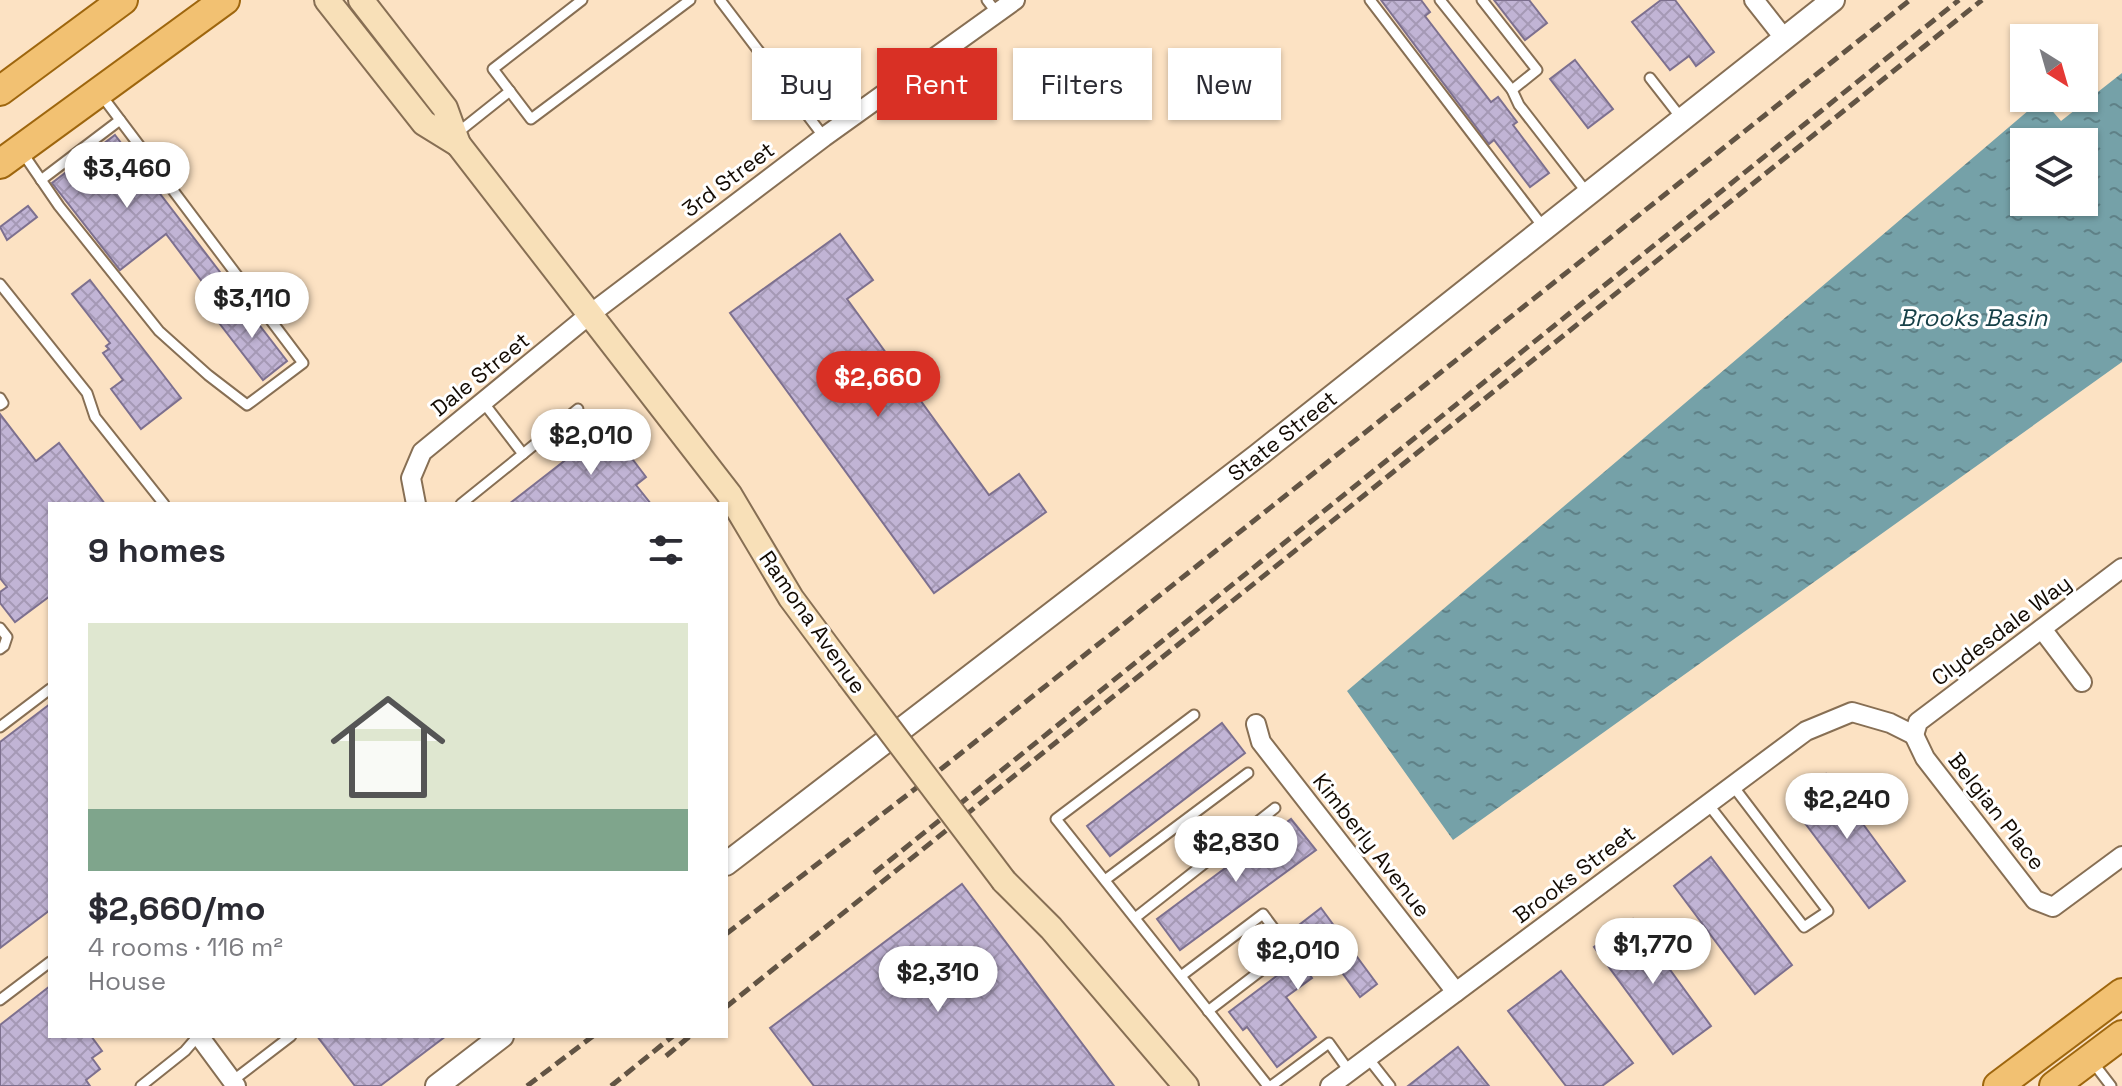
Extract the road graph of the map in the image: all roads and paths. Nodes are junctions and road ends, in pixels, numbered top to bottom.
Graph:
1 (225, 0) edge
2 (327, 0) edge
3 (361, 0) edge
4 (582, 0) edge
5 (690, 0) edge
6 (720, 0) edge
7 (1015, 0) edge
8 (1370, 0) edge
9 (1440, 0) edge
10 (1482, 0) edge
11 (1754, 0) edge
12 (1833, 0) edge
13 (115, 2) edge
14 (992, 6) edge
15 (1784, 38) junction
16 (1650, 78) dead end
17 (1512, 90) junction
18 (0, 91) edge
19 (99, 91) junction
20 (510, 91) junction
21 (1682, 119) junction
22 (120, 120) junction
23 (824, 137) junction
24 (456, 140) junction
25 (10, 157) edge
26 (41, 180) junction
27 (1588, 194) junction
28 (1544, 228) junction
29 (0, 284) edge
30 (589, 315) junction
31 (0, 398) edge
32 (483, 402) junction
33 (0, 405) edge
34 (578, 409) dead end
35 (523, 454) junction
36 (162, 502) edge
37 (416, 502) edge
38 (463, 502) edge
39 (2122, 568) edge
40 (0, 628) edge
41 (2042, 629) junction
42 (0, 649) edge
43 (2082, 682) dead end
44 (48, 691) edge
45 (1194, 715) dead end
46 (1256, 724) dead end
47 (0, 727) edge
48 (1914, 735) junction
49 (1248, 773) dead end
50 (1733, 786) junction
51 (1708, 804) junction
52 (1275, 808) dead end
53 (2122, 856) edge
54 (728, 862) edge
55 (1105, 880) junction
56 (1135, 918) junction
57 (48, 964) edge
58 (1181, 976) junction
59 (1456, 992) junction
60 (2122, 993) edge
61 (0, 1000) edge
62 (1208, 1011) junction
63 (2122, 1035) edge
64 (196, 1038) edge
65 (199, 1038) edge
66 (289, 1038) edge
67 (499, 1038) edge
68 (1368, 1058) junction
69 (2090, 1059) junction
70 (1349, 1071) junction
71 (232, 1084) edge
72 (141, 1086) edge
73 (437, 1086) edge
74 (1186, 1086) edge
75 (1270, 1086) edge
76 (1330, 1086) edge
77 (1390, 1086) edge
78 (1998, 1086) edge
79 (2054, 1086) edge
80 (2111, 1086) edge

1 - 19 main road
2 - 24 main road, Ramona Avenue
3 - 24 main road, Ramona Avenue
4 - 20 lane
5 - 20 lane
6 - 23 lane
7 - 14 street, 3rd Street
8 - 28 lane
9 - 17 lane
10 - 17 lane
11 - 15 street
12 - 15 street, State Street
13 - 18 main road
14 - 23 street, 3rd Street
15 - 21 street, State Street
16 - 21 lane
17 - 27 lane
19 - 22 lane
19 - 25 main road
20 - 24 lane
21 - 27 street, State Street
22 - 26 lane
22 - 26 lane
23 - 30 street, 3rd Street
24 - 30 main road, Ramona Avenue
25 - 26 lane
27 - 28 street, State Street
28 - 54 street, State Street
29 - 36 lane
30 - 32 street, Dale Street
30 - 74 main road, Ramona Avenue, bridge
31 - 33 lane
32 - 35 lane
32 - 37 street, Dale Street
34 - 35 lane
35 - 38 lane
39 - 41 street, Clydesdale Way
40 - 42 lane
41 - 43 street
41 - 48 street, Clydesdale Way
44 - 47 lane
45 - 55 lane
46 - 59 street, Kimberly Avenue
48 - 50 street, Brooks Street
48 - 53 street, Belgian Place
49 - 55 lane
50 - 51 street, Brooks Street
50 - 51 lane
51 - 59 street, Brooks Street
52 - 56 lane
55 - 56 lane
56 - 58 lane
57 - 61 lane
58 - 62 lane
58 - 62 lane
59 - 68 street, Brooks Street
60 - 78 main road
62 - 75 lane
63 - 69 main road
64 - 72 lane
65 - 71 street
66 - 71 lane
67 - 73 street
68 - 70 street, Brooks Street
68 - 77 lane
69 - 79 main road
69 - 80 lane
70 - 75 lane
70 - 76 street, Brooks Street

